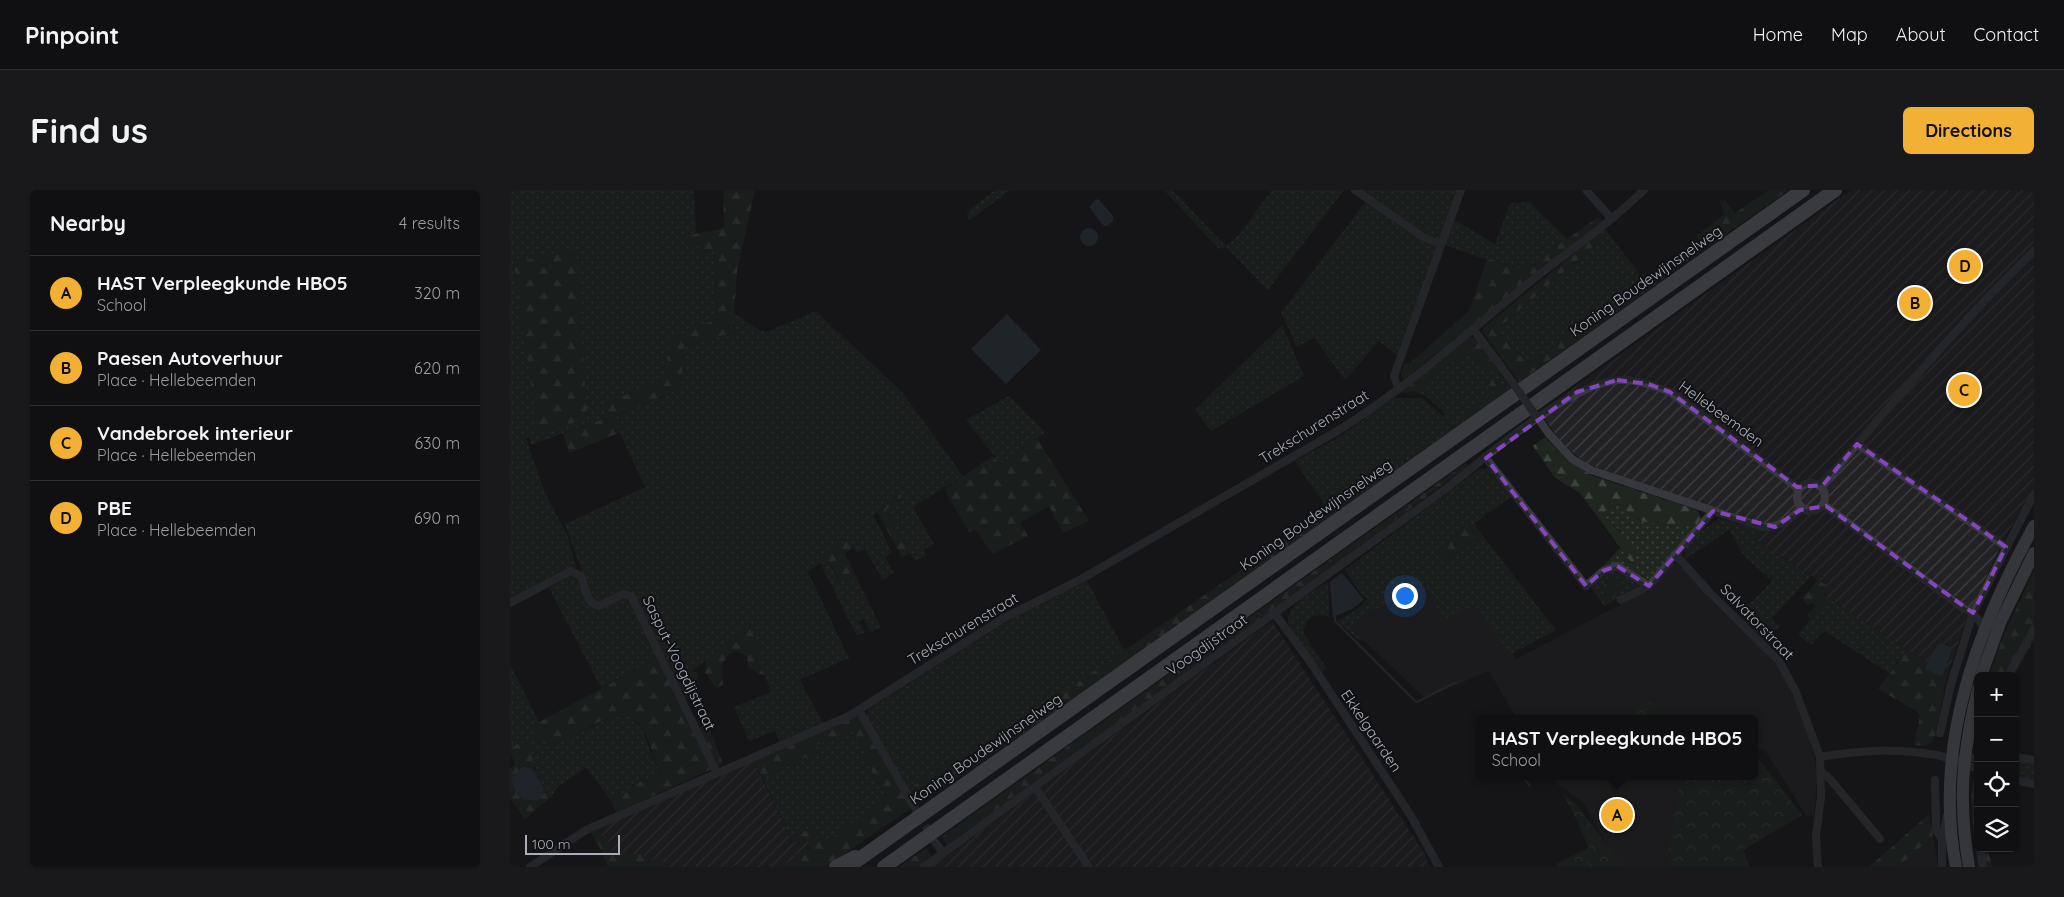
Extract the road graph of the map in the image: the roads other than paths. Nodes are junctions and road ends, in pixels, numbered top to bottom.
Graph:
1 (1355, 190) edge
2 (1461, 190) edge
3 (1586, 190) edge
4 (1644, 190) edge
5 (1803, 190) edge
6 (1835, 190) edge
7 (1612, 219) junction
8 (1441, 245) junction
9 (2034, 251) edge
10 (1473, 329) junction
11 (1398, 388) junction
12 (1857, 444) junction
13 (1486, 458) junction
14 (1821, 487) junction
15 (1799, 489) junction
16 (2034, 494) edge
17 (1823, 504) junction
18 (1802, 507) junction
19 (1713, 511) junction
20 (2034, 526) edge
21 (2006, 547) junction
22 (2034, 553) edge
23 (1676, 555) junction
24 (1648, 586) junction
25 (1622, 600) dead end
26 (510, 602) edge
27 (1993, 606) junction
28 (1973, 613) junction
29 (1275, 614) junction
30 (1984, 627) junction
31 (2034, 629) edge
32 (1982, 672) edge
33 (2010, 672) edge
34 (1974, 705) edge
35 (859, 710) junction
36 (1969, 725) junction
37 (1940, 733) dead end
38 (1974, 734) edge
39 (1820, 757) junction
40 (2019, 758) edge
41 (1951, 759) junction
42 (1974, 759) edge
43 (2034, 760) edge
44 (1964, 761) junction
45 (1974, 766) edge
46 (1821, 772) junction
47 (717, 773) junction
48 (1935, 780) dead end
49 (2019, 781) edge
50 (2034, 784) edge
51 (1036, 787) junction
52 (912, 806) tunnel mouth
53 (1949, 806) junction
54 (1880, 839) dead end
55 (1942, 840) junction
56 (936, 842) tunnel mouth
57 (876, 847) junction
58 (1981, 852) edge
59 (943, 853) junction
60 (530, 867) edge
61 (836, 867) edge
62 (848, 867) edge
63 (884, 867) edge
64 (924, 867) edge
65 (1089, 867) edge
66 (1439, 867) edge
67 (1818, 867) edge
68 (1942, 867) edge
69 (1956, 867) edge
70 (1969, 867) edge
71 (1983, 867) edge

1 - 8 street
2 - 8 street
3 - 7 street
4 - 7 street, Trekschurenstraat
5 - 57 highway, Koning Boudewijnsnelweg
6 - 63 highway
7 - 10 street, Trekschurenstraat
8 - 11 street
9 - 12 street
10 - 11 street, Trekschurenstraat
10 - 19 street, bridge
11 - 35 street, Trekschurenstraat
12 - 14 street
12 - 21 street
13 - 15 street, Hellebeemden
13 - 24 street
13 - 29 street, Voogdijstraat
14 - 15 street
14 - 17 street
15 - 18 street
16 - 21 street
17 - 18 street
17 - 28 street
18 - 19 street
19 - 23 street
20 - 27 highway
21 - 28 street
22 - 32 highway
23 - 24 street
23 - 39 street, Salvatorstraat
24 - 25 street
26 - 47 street, Sasput-Voogdijstraat
27 - 28 street
27 - 30 highway
28 - 30 street
28 - 37 street
29 - 51 street, Voogdijstraat
29 - 66 street, Ekkelgaarden
30 - 41 highway
31 - 33 street
34 - 36 highway
35 - 47 street, Trekschurenstraat
35 - 52 street
36 - 38 street
36 - 44 highway
39 - 41 street
39 - 46 street, Salvatorstraat
40 - 43 street
41 - 44 street
41 - 53 highway
42 - 44 street
44 - 45 street
44 - 70 highway
46 - 54 street
46 - 67 street, Salvatorstraat
47 - 60 street, Trekschurenstraat
48 - 55 street
49 - 50 street
51 - 59 street, Voogdijstraat
51 - 65 street
53 - 55 street
53 - 69 highway
55 - 68 street
56 - 59 street
57 - 61 highway
57 - 62 highway, Koning Boudewijnsnelweg
58 - 71 street
59 - 64 street, Voogdijstraat

